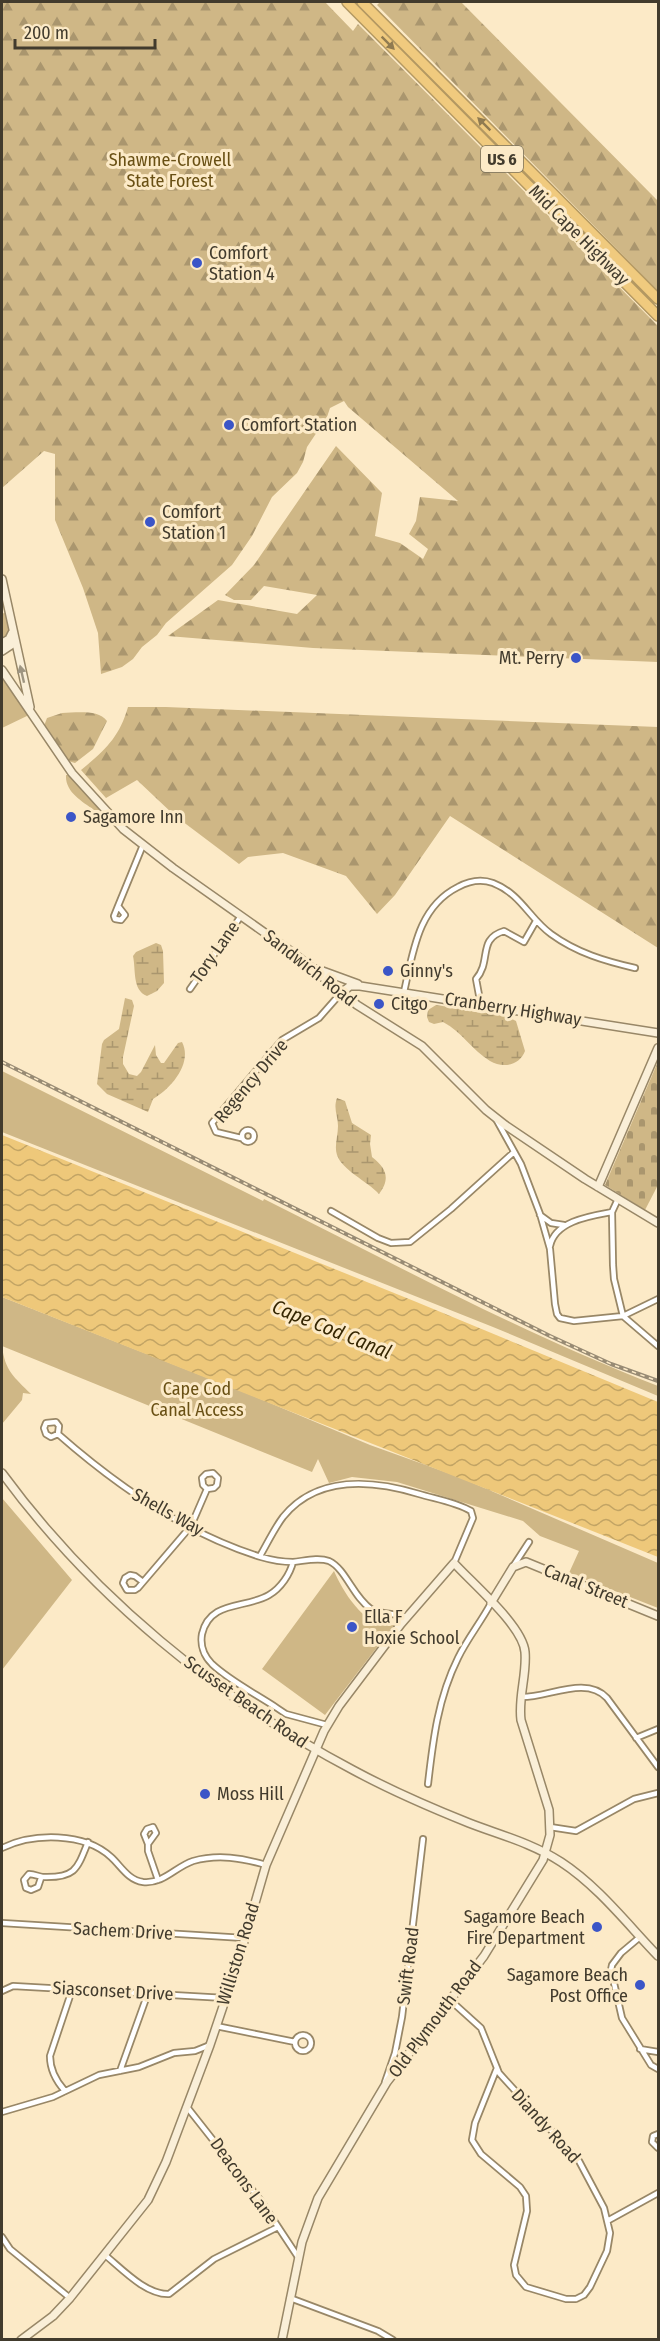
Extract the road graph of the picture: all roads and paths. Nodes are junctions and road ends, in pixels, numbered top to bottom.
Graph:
1 (347, 2) edge
2 (362, 2) edge
3 (658, 299) edge
4 (658, 316) edge
5 (2, 579) edge
6 (13, 633) junction
7 (2, 643) edge
8 (2, 651) edge
9 (2, 670) edge
10 (31, 712) junction
11 (143, 845) junction
12 (118, 906) dead end
13 (241, 916) junction
14 (536, 921) junction
15 (307, 964) junction
16 (635, 968) dead end
17 (368, 987) junction
18 (190, 989) dead end
19 (404, 992) junction
20 (341, 993) junction
21 (479, 1004) junction
22 (658, 1033) edge
23 (658, 1047) edge
24 (496, 1119) junction
25 (241, 1138) dead end
26 (514, 1152) junction
27 (598, 1187) junction
28 (618, 1199) junction
29 (331, 1211) dead end
30 (612, 1212) junction
31 (540, 1214) junction
32 (658, 1223) edge
33 (564, 1225) junction
34 (550, 1249) junction
35 (658, 1299) edge
36 (623, 1316) junction
37 (658, 1346) edge
38 (58, 1434) dead end
39 (2, 1473) edge
40 (207, 1489) dead end
41 (191, 1527) junction
42 (529, 1542) dead end
43 (260, 1556) junction
44 (293, 1562) junction
45 (454, 1563) junction
46 (513, 1567) junction
47 (143, 1582) dead end
48 (491, 1603) junction
49 (658, 1616) edge
50 (406, 1617) junction
51 (521, 1697) junction
52 (327, 1725) junction
53 (658, 1729) edge
54 (636, 1737) junction
55 (315, 1750) junction
56 (658, 1767) edge
57 (428, 1784) dead end
58 (658, 1792) edge
59 (550, 1827) junction
60 (423, 1839) dead end
61 (88, 1842) junction
62 (148, 1844) dead end
63 (2, 1848) edge
64 (546, 1853) junction
65 (266, 1864) junction
66 (41, 1878) dead end
67 (158, 1880) junction
68 (2, 1923) edge
69 (640, 1937) junction
70 (244, 1938) junction
71 (658, 1956) edge
72 (72, 1990) junction
73 (2, 1991) edge
74 (148, 1993) junction
75 (225, 1998) junction
76 (450, 2000) junction
77 (216, 2026) junction
78 (295, 2042) dead end
79 (210, 2045) junction
80 (640, 2049) junction
81 (195, 2051) junction
82 (658, 2052) edge
83 (204, 2059) junction
84 (497, 2068) junction
85 (658, 2069) edge
86 (120, 2071) junction
87 (382, 2090) junction
88 (64, 2091) junction
89 (187, 2107) junction
90 (2, 2112) edge
91 (658, 2134) edge
92 (658, 2148) edge
93 (658, 2193) edge
94 (609, 2220) junction
95 (278, 2227) junction
96 (2, 2239) edge
97 (105, 2255) junction
98 (298, 2257) junction
99 (70, 2298) junction
100 (290, 2298) junction
101 (21, 2340) edge
102 (282, 2340) edge
103 (393, 2340) edge

1 -> 4 highway, Mid Cape Highway / US 6
3 -> 2 highway, Mid Cape Highway / US 6
5 - 6 main road
6 - 7 main road
6 - 8 main road
10 -> 6 main road
9 - 10 main road, Sandwich Road
10 - 11 main road, Sandwich Road
11 - 12 street
11 - 13 main road, Sandwich Road
13 - 15 main road, Sandwich Road
13 - 18 street, Tory Lane
14 - 16 street
14 - 19 street
14 - 21 street
15 - 17 main road, Cranberry Highway
15 - 20 main road, Sandwich Road
17 - 19 main road, Cranberry Highway
17 - 20 main road, Cranberry Highway
19 - 21 main road, Cranberry Highway
20 - 24 main road, Sandwich Road
20 - 25 street, Regency Drive
21 - 22 main road, Cranberry Highway
23 - 27 main road
24 - 26 street
24 - 27 main road, Sandwich Road
26 - 29 street
26 - 31 street
27 - 28 main road, Sandwich Road
28 - 30 street
28 - 32 main road, Sandwich Road
30 - 33 street
30 - 36 street
31 - 33 street
31 - 34 street
33 - 34 street
34 - 36 street
35 - 36 street
36 - 37 street
38 - 41 street, Shells Way
39 - 55 main road, Scusset Beach Road
40 - 41 street
41 - 43 street, Shells Way
41 - 47 street
42 - 46 street
43 - 44 street, Shells Way
43 - 45 street
44 - 50 street, Shells Way
44 - 52 street
45 - 48 main road, Old Plymouth Road
45 - 50 main road, Williston Road
46 - 48 main road
46 - 49 main road, Canal Street
48 - 51 main road, Old Plymouth Road
48 - 57 street
50 - 52 main road, Williston Road
51 - 54 street
51 - 59 main road, Old Plymouth Road
52 - 55 main road, Williston Road
53 - 54 street
54 - 56 street
55 - 64 main road, Scusset Beach Road
55 - 65 main road, Williston Road
58 - 59 street
59 - 64 main road, Old Plymouth Road
60 - 87 street, Swift Road
61 - 63 street
61 - 66 street
61 - 67 street
62 - 67 street
64 - 69 main road, Scusset Beach Road
64 - 76 main road, Old Plymouth Road
65 - 67 street
65 - 70 main road, Williston Road
68 - 70 street, Sachem Drive
69 - 71 main road, Scusset Beach Road
69 - 80 street
70 - 75 main road, Williston Road
72 - 73 street, Siasconset Drive
72 - 74 street, Siasconset Drive
72 - 88 street
74 - 75 street, Siasconset Drive
74 - 86 street
75 - 77 main road, Williston Road
76 - 84 street, Diandy Road
76 - 87 main road, Old Plymouth Road
77 - 78 street
77 - 79 main road, Williston Road
79 - 81 street
79 - 83 main road, Williston Road
80 - 82 street
80 - 85 street
81 - 83 street
81 - 86 street
83 - 89 main road, Williston Road
84 - 94 street, Diandy Road
84 - 94 street, Diandy Road
86 - 88 street
87 - 98 main road, Old Plymouth Road
88 - 90 street
89 - 95 street, Deacons Lane
89 - 97 main road, Williston Road
91 - 92 street
93 - 94 street
95 - 97 street
95 - 98 street, Deacons Lane
96 - 99 street
97 - 99 main road, Williston Road
98 - 100 main road, Old Plymouth Road
99 - 101 main road, Williston Road
100 - 102 main road, Old Plymouth Road
100 - 103 street

